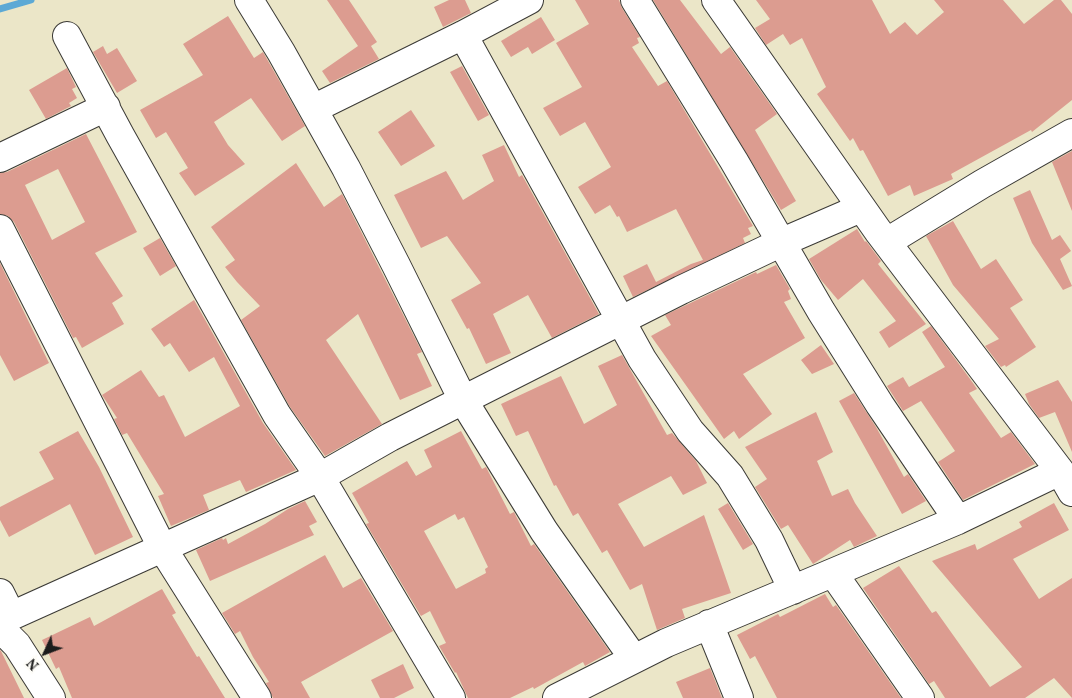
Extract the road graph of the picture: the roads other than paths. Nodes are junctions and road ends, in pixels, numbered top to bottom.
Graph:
1 (249, 0) edge
2 (529, 0) edge
3 (635, 0) edge
4 (716, 0) edge
5 (463, 35) junction
6 (67, 36) dead end
7 (106, 107) junction
8 (313, 109) junction
9 (1072, 133) edge
10 (0, 158) edge
11 (862, 208) junction
12 (0, 229) edge
13 (887, 242) junction
14 (780, 243) junction
15 (622, 321) junction
16 (463, 400) junction
17 (320, 477) junction
18 (1066, 482) edge
19 (958, 520) junction
20 (163, 549) junction
21 (833, 573) junction
22 (793, 590) junction
23 (3, 614) edge
24 (709, 624) junction
25 (634, 659) junction
26 (51, 698) edge
27 (257, 698) edge
28 (450, 698) edge
29 (557, 698) edge
30 (739, 698) edge
31 (920, 698) edge

1 - 8 street
2 - 5 street
3 - 14 street
4 - 11 street
5 - 8 street
5 - 15 street
6 - 7 street
7 - 10 street
7 - 17 street
8 - 16 street
9 - 13 street
11 - 13 street
11 - 14 street
12 - 20 street
13 - 18 street
14 - 15 street
14 - 19 street
15 - 16 street
15 - 22 street
16 - 17 street
16 - 25 street
17 - 20 street
17 - 28 street
18 - 19 street
19 - 21 street
20 - 23 street
20 - 27 street
21 - 22 street
21 - 31 street
22 - 24 street
23 - 26 street
24 - 25 street
24 - 30 street
25 - 29 street

